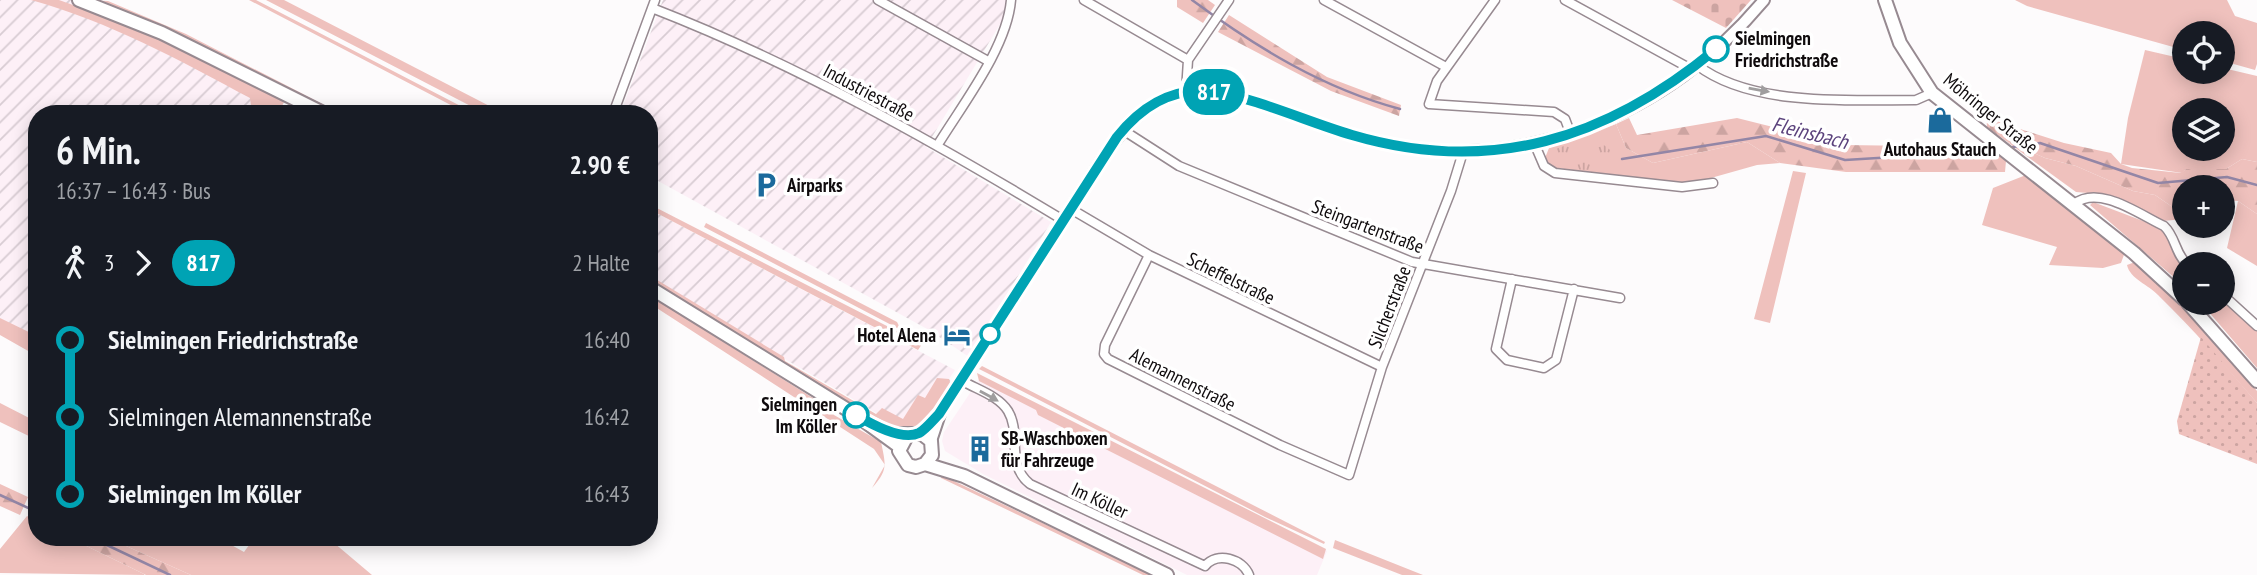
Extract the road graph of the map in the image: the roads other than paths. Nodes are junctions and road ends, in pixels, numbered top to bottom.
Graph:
1 (79, 0) edge
2 (878, 0) edge
3 (1012, 0) edge
4 (1084, 0) edge
5 (1324, 0) edge
6 (1495, 0) edge
7 (1565, 0) edge
8 (1764, 0) edge
9 (1885, 0) edge
10 (1224, 3) edge
11 (653, 4) edge
12 (1188, 60) junction
13 (988, 61) junction
14 (1446, 67) junction
15 (1694, 67) junction
16 (1186, 91) junction
17 (1932, 93) junction
18 (308, 105) edge
19 (616, 105) edge
20 (1123, 130) junction
21 (1571, 135) junction
22 (1535, 145) junction
23 (937, 146) junction
24 (1464, 152) junction
25 (1713, 183) dead end
26 (2074, 204) junction
27 (1071, 209) junction
28 (1063, 220) junction
29 (2177, 252) edge
30 (1149, 255) junction
31 (1422, 265) junction
32 (1513, 279) junction
33 (1574, 289) junction
34 (2172, 289) edge
35 (658, 293) edge
36 (1620, 298) dead end
37 (2235, 306) edge
38 (2198, 315) edge
39 (2257, 326) edge
40 (1382, 368) junction
41 (961, 380) junction
42 (2257, 382) edge
43 (939, 414) junction
44 (908, 438) junction
45 (932, 446) junction
46 (925, 464) junction
47 (1349, 475) joint
48 (964, 476) junction
49 (1206, 570) edge
50 (1167, 575) edge
51 (1249, 575) edge

1 - 18 main road
2 - 13 street
3 - 13 street
4 - 12 street
5 - 14 street
6 - 14 street
7 - 15 street
8 - 15 street
9 - 17 main road, Möhringer Straße
10 - 12 street
11 - 19 street
11 - 23 street, Industriestraße
12 - 16 street
13 - 23 street
14 - 21 street
15 -> 17 street
15 - 21 street
16 - 20 street
16 - 24 street
17 - 26 main road, Möhringer Straße
20 - 27 street
20 - 31 street, Steingartenstraße
21 - 22 street
22 - 24 street
22 - 25 street
23 - 28 street, Industriestraße
24 - 31 street, Silcherstraße
26 - 29 street
26 - 34 main road, Möhringer Straße
27 - 28 street
27 - 30 street, Scheffelstraße
28 - 41 street
30 - 40 street, Scheffelstraße
30 - 47 street, Alemannenstraße
31 - 32 street, Steingartenstraße
31 - 40 street, Silcherstraße
32 - 33 street, Steingartenstraße
32 - 33 street
33 - 36 street, Steingartenstraße
35 - 44 main road
37 - 39 street
38 - 42 main road
40 - 47 street, Silcherstraße
41 - 43 street
41 -> 49 street, Im Köller
43 - 44 street
43 - 45 street
44 - 45 main road
44 - 46 main road
45 - 46 main road
45 - 48 main road
46 - 48 main road
48 - 50 main road
49 - 51 street, Im Köller

